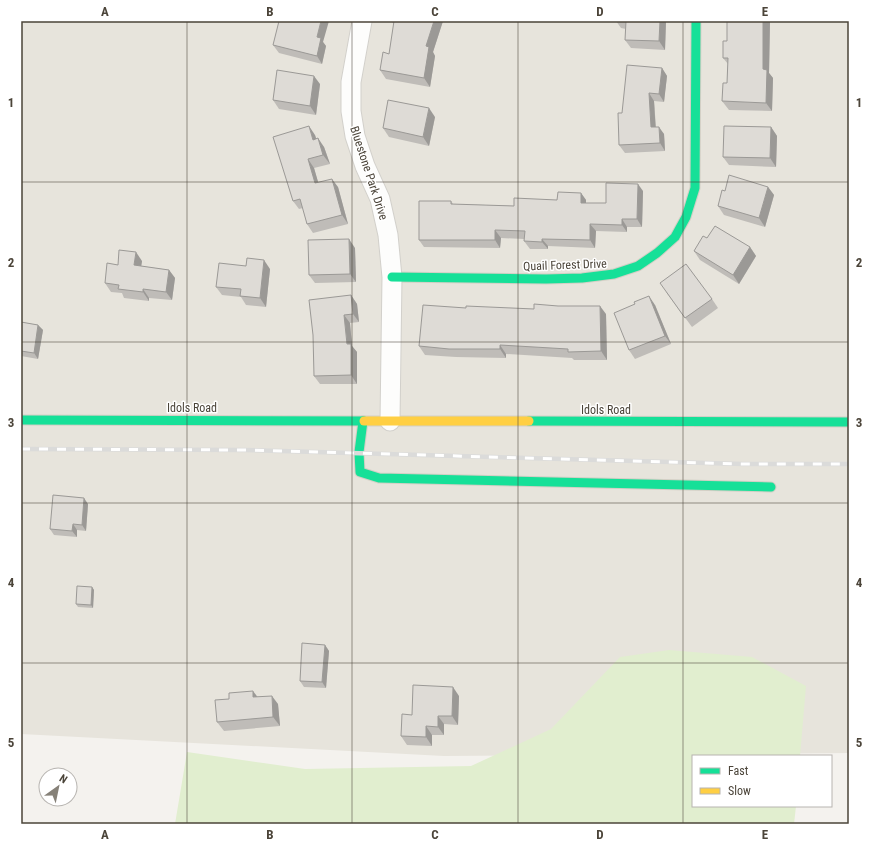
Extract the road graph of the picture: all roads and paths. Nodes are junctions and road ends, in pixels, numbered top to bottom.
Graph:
1 (362, 21) edge
2 (696, 21) edge
3 (392, 277) junction
4 (21, 420) edge
5 (363, 421) junction
6 (390, 421) junction
7 (849, 422) edge
8 (771, 487) dead end

1 - 3 street, Bluestone Park Drive
2 - 3 street, Quail Forest Drive
3 - 6 street, Bluestone Park Drive
4 - 5 street, Idols Road
5 - 6 street, Idols Road
5 - 8 street
6 - 7 street, Idols Road

